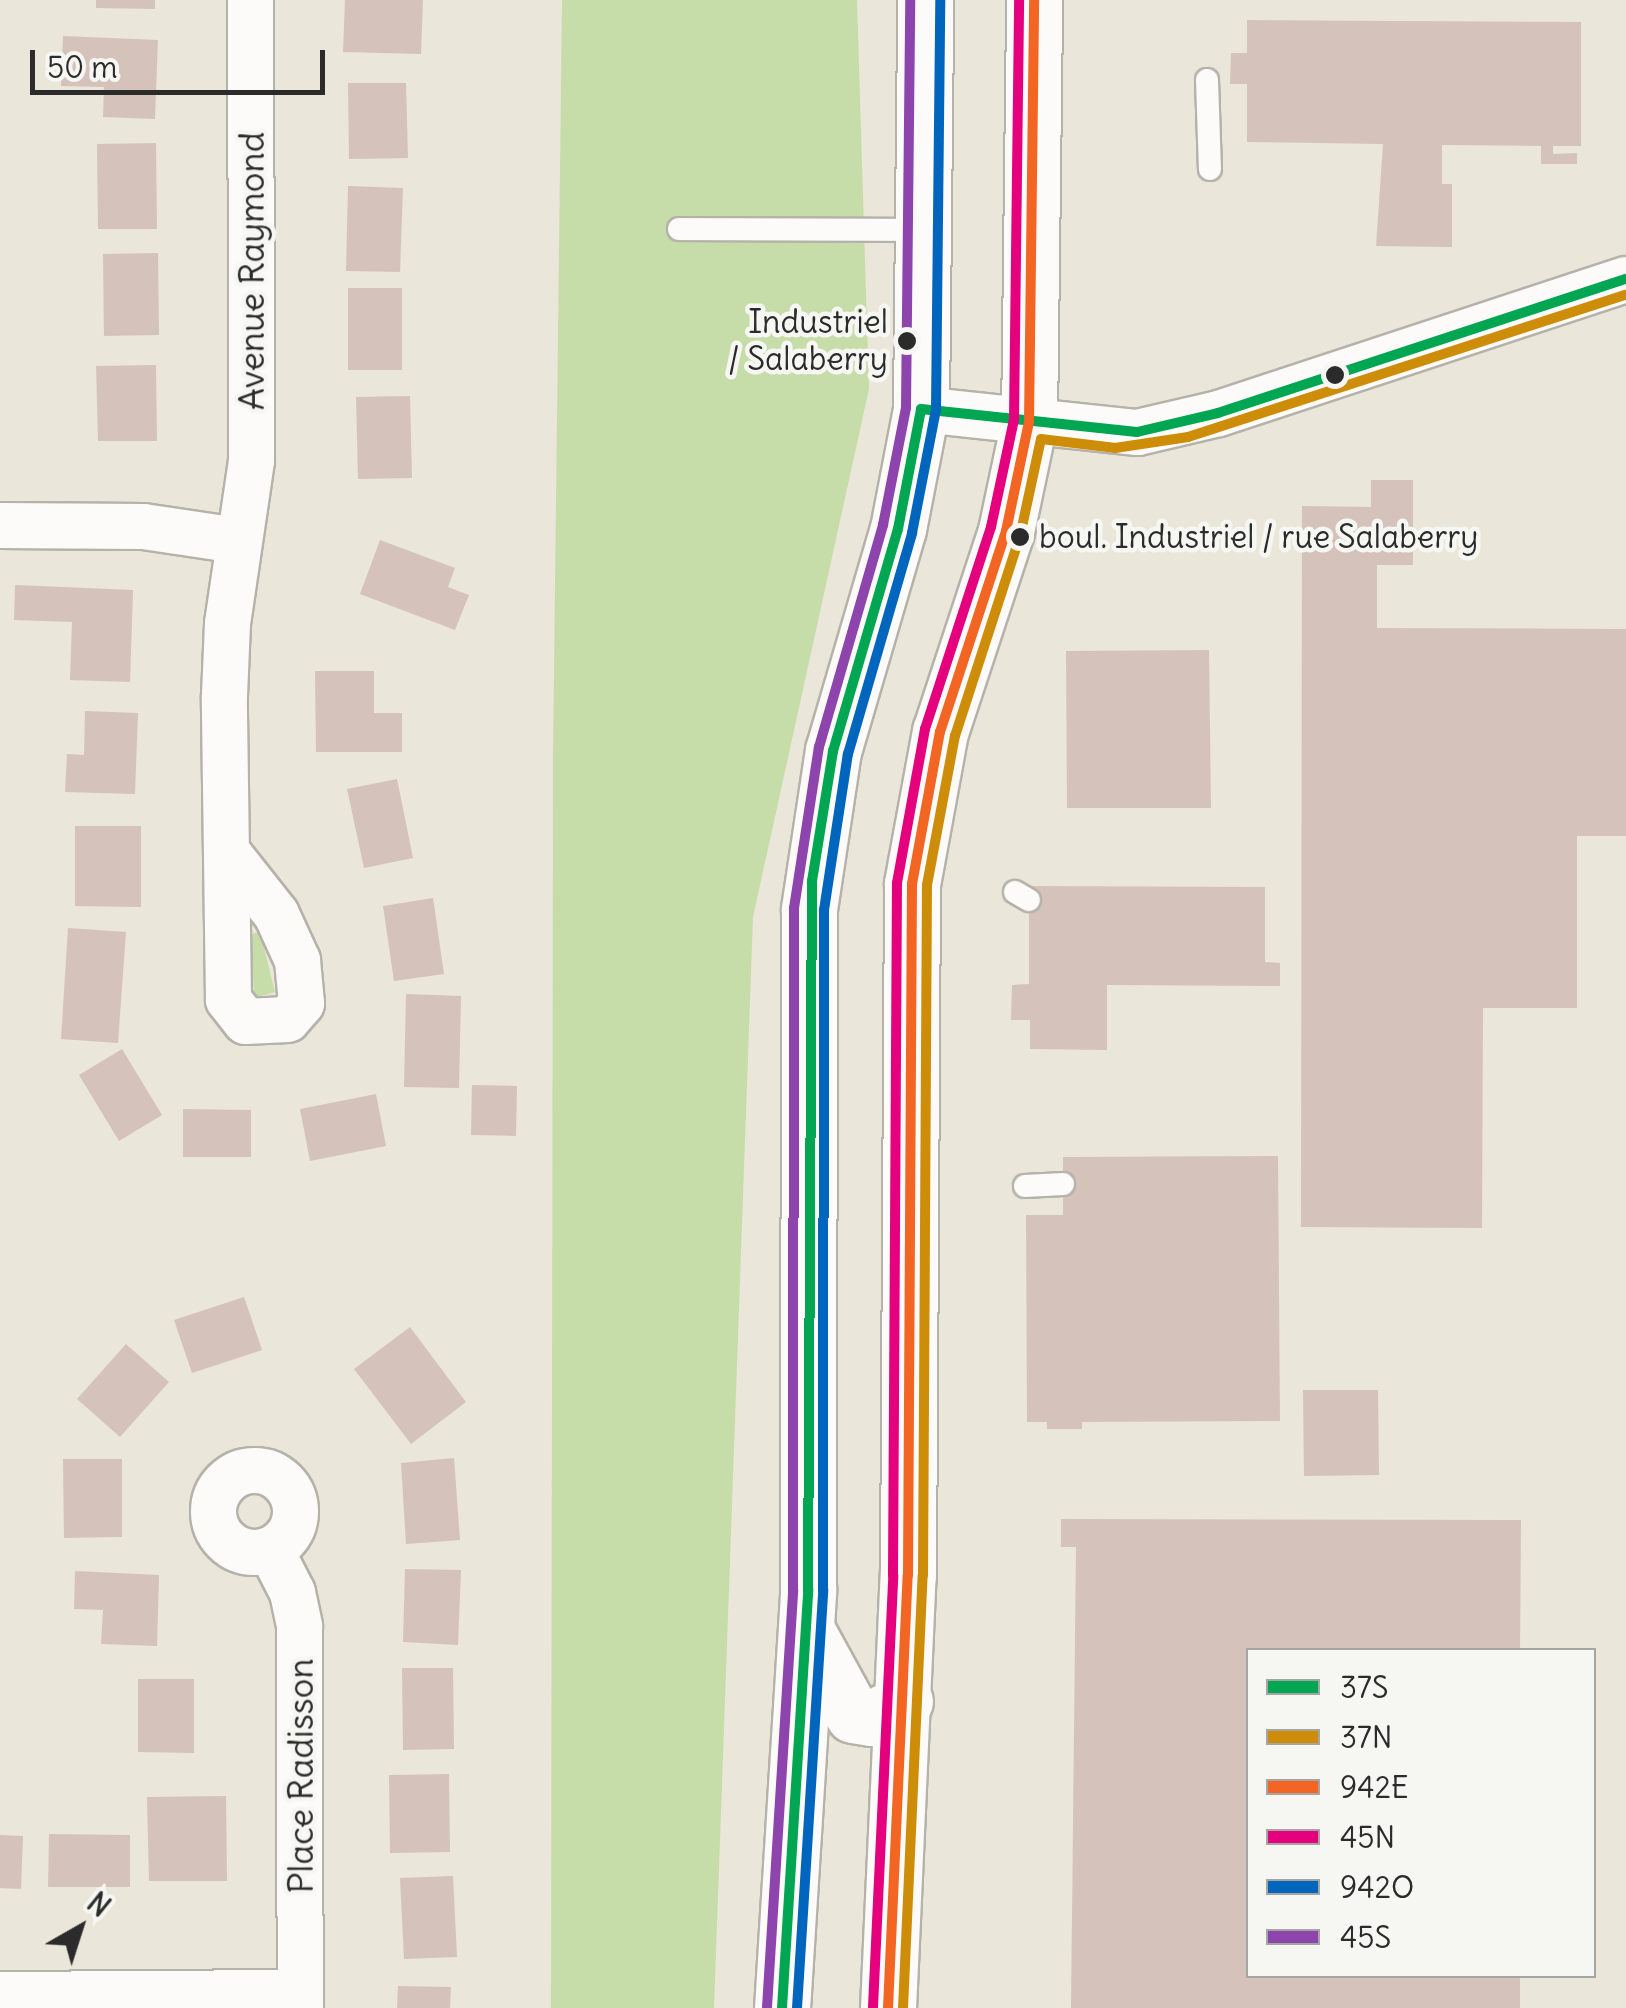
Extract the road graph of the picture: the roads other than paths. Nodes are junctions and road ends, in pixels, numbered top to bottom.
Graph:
1 (250, 0) edge
2 (925, 0) edge
3 (1034, 0) edge
4 (1207, 80) dead end
5 (1210, 170) dead end
6 (679, 228) dead end
7 (925, 230) junction
8 (1626, 279) edge
9 (921, 409) junction
10 (1029, 422) junction
11 (0, 525) edge
12 (237, 540) junction
13 (227, 852) dead end
14 (1063, 1184) dead end
15 (1025, 1186) dead end
16 (270, 1550) dead end
17 (806, 1628) junction
18 (906, 1701) junction
19 (0, 1994) edge
20 (300, 2000) edge
21 (782, 2008) edge
22 (888, 2008) edge

1 - 12 street, Avenue Raymond
2 - 7 street
3 - 10 street
4 - 5 lane
6 - 7 lane
7 - 9 street
8 - 10 street
9 - 10 street
9 - 17 street
10 - 18 street
11 - 12 street
12 - 13 street, Avenue Raymond
14 - 15 lane
16 - 20 street, Place Radisson
17 - 18 street
17 - 21 street
18 - 22 street
19 - 20 street

